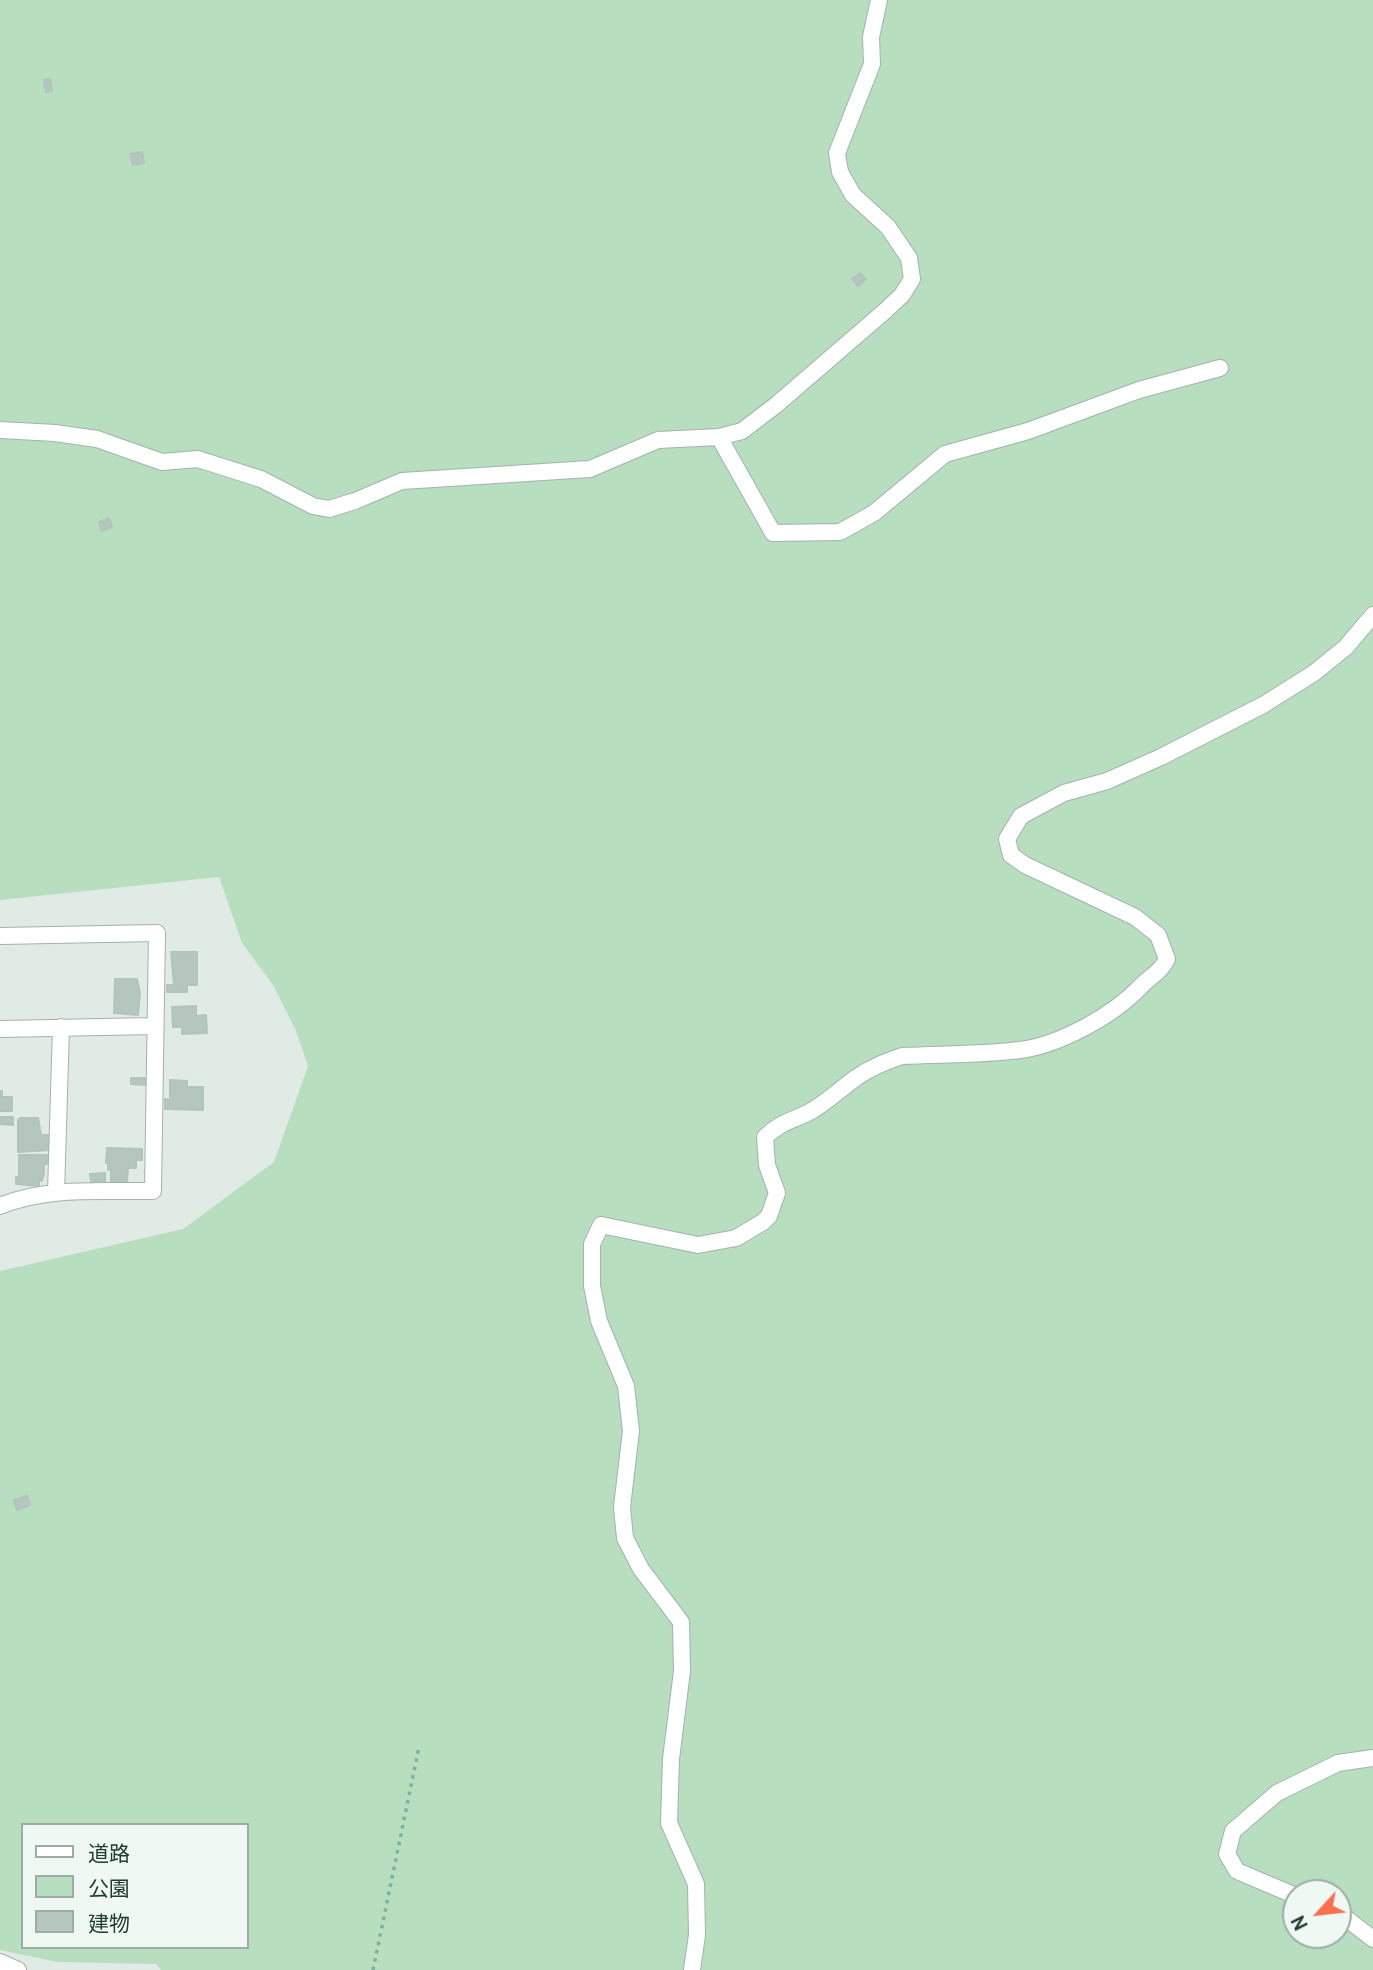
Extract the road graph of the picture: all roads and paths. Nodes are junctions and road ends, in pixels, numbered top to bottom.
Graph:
1 (879, 0) edge
2 (1220, 368) dead end
3 (0, 430) edge
4 (719, 437) junction
5 (1373, 615) edge
6 (0, 936) edge
7 (154, 1026) junction
8 (61, 1027) junction
9 (0, 1029) edge
10 (56, 1193) junction
11 (0, 1206) edge
12 (419, 1747) dead end
13 (1373, 1758) edge
14 (1282, 1890) edge
15 (1352, 1923) edge
16 (1373, 1939) edge
17 (0, 1962) edge
18 (18, 1970) edge
19 (373, 1970) edge
20 (692, 1970) edge

1 - 4 street
2 - 4 street
3 - 4 street
5 - 20 street
6 - 7 street
7 - 8 street
7 - 10 street
8 - 9 street
8 - 10 street
10 - 11 street
12 - 19 path
13 - 14 street
15 - 16 street
17 - 18 street

